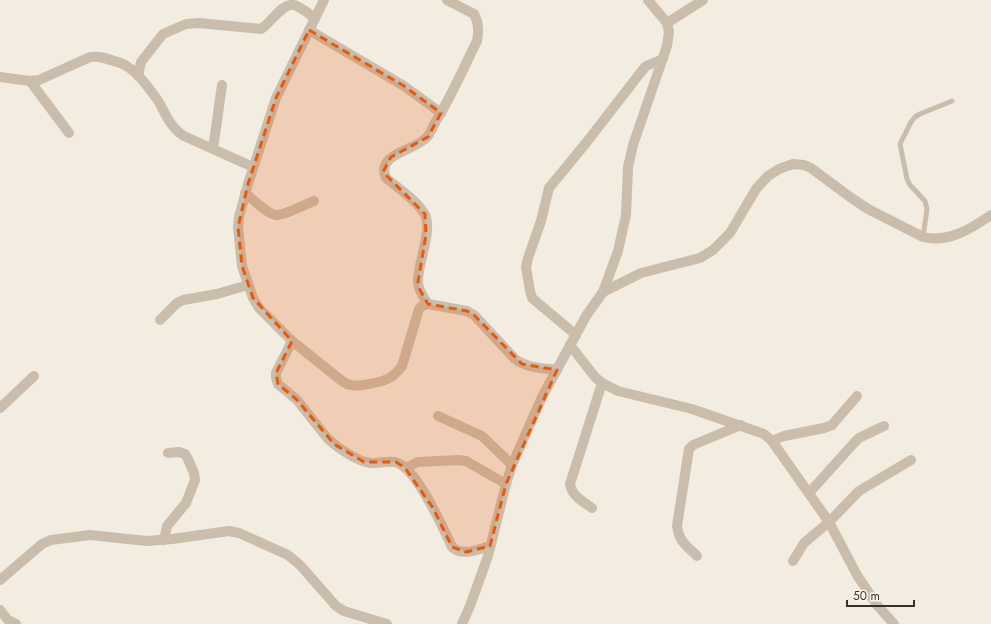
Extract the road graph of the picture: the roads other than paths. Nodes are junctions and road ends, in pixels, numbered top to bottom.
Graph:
1 (324, 0) edge
2 (446, 0) edge
3 (648, 0) edge
4 (703, 0) edge
5 (314, 18) junction
6 (667, 23) junction
7 (309, 30) junction
8 (663, 59) junction
9 (138, 76) junction
10 (0, 77) edge
11 (30, 81) junction
12 (222, 85) dead end
13 (952, 101) dead end
14 (441, 113) junction
15 (69, 133) dead end
16 (214, 149) junction
17 (254, 167) junction
18 (245, 193) junction
19 (314, 201) dead end
20 (991, 216) edge
21 (923, 237) junction
22 (248, 285) junction
23 (603, 292) junction
24 (428, 304) junction
25 (160, 320) dead end
26 (576, 335) junction
27 (292, 341) junction
28 (570, 345) junction
29 (556, 370) junction
30 (34, 376) dead end
31 (602, 383) junction
32 (857, 396) dead end
33 (0, 408) edge
34 (438, 416) dead end
35 (741, 425) junction
36 (884, 426) dead end
37 (772, 441) junction
38 (168, 453) dead end
39 (911, 460) dead end
40 (512, 465) junction
41 (405, 468) junction
42 (506, 484) junction
43 (809, 493) junction
44 (592, 508) dead end
45 (829, 522) junction
46 (164, 540) junction
47 (490, 546) junction
48 (697, 556) dead end
49 (792, 561) dead end
50 (0, 580) edge
51 (1, 615) edge
52 (16, 624) edge
53 (387, 624) edge
54 (462, 624) edge
55 (894, 624) edge

1 - 5 street
2 - 14 street
3 - 6 street
4 - 6 street
5 - 7 street
5 - 9 street
6 - 8 street
7 - 14 street
7 - 17 street
8 - 23 street
8 - 26 street
9 - 11 street
9 - 16 street
10 - 11 street
11 - 15 street
12 - 16 street
13 - 21 lane
14 - 24 street
16 - 17 street
17 - 18 street
18 - 19 street
18 - 22 street
20 - 21 street
21 - 23 street
22 - 25 street
22 - 27 street
23 - 26 street
24 - 27 street
24 - 29 street
26 - 28 street
27 - 41 street
28 - 29 street
28 - 31 street
29 - 40 street
30 - 33 street
31 - 35 street
31 - 44 street
32 - 37 street
34 - 40 street
35 - 37 street
35 - 48 street
36 - 43 street
37 - 43 street
38 - 46 street
39 - 45 street
40 - 42 street
41 - 42 street
41 - 47 street
42 - 47 street
43 - 45 street
45 - 49 street
45 - 55 street
46 - 50 street
46 - 53 street
47 - 54 street
51 - 52 street

